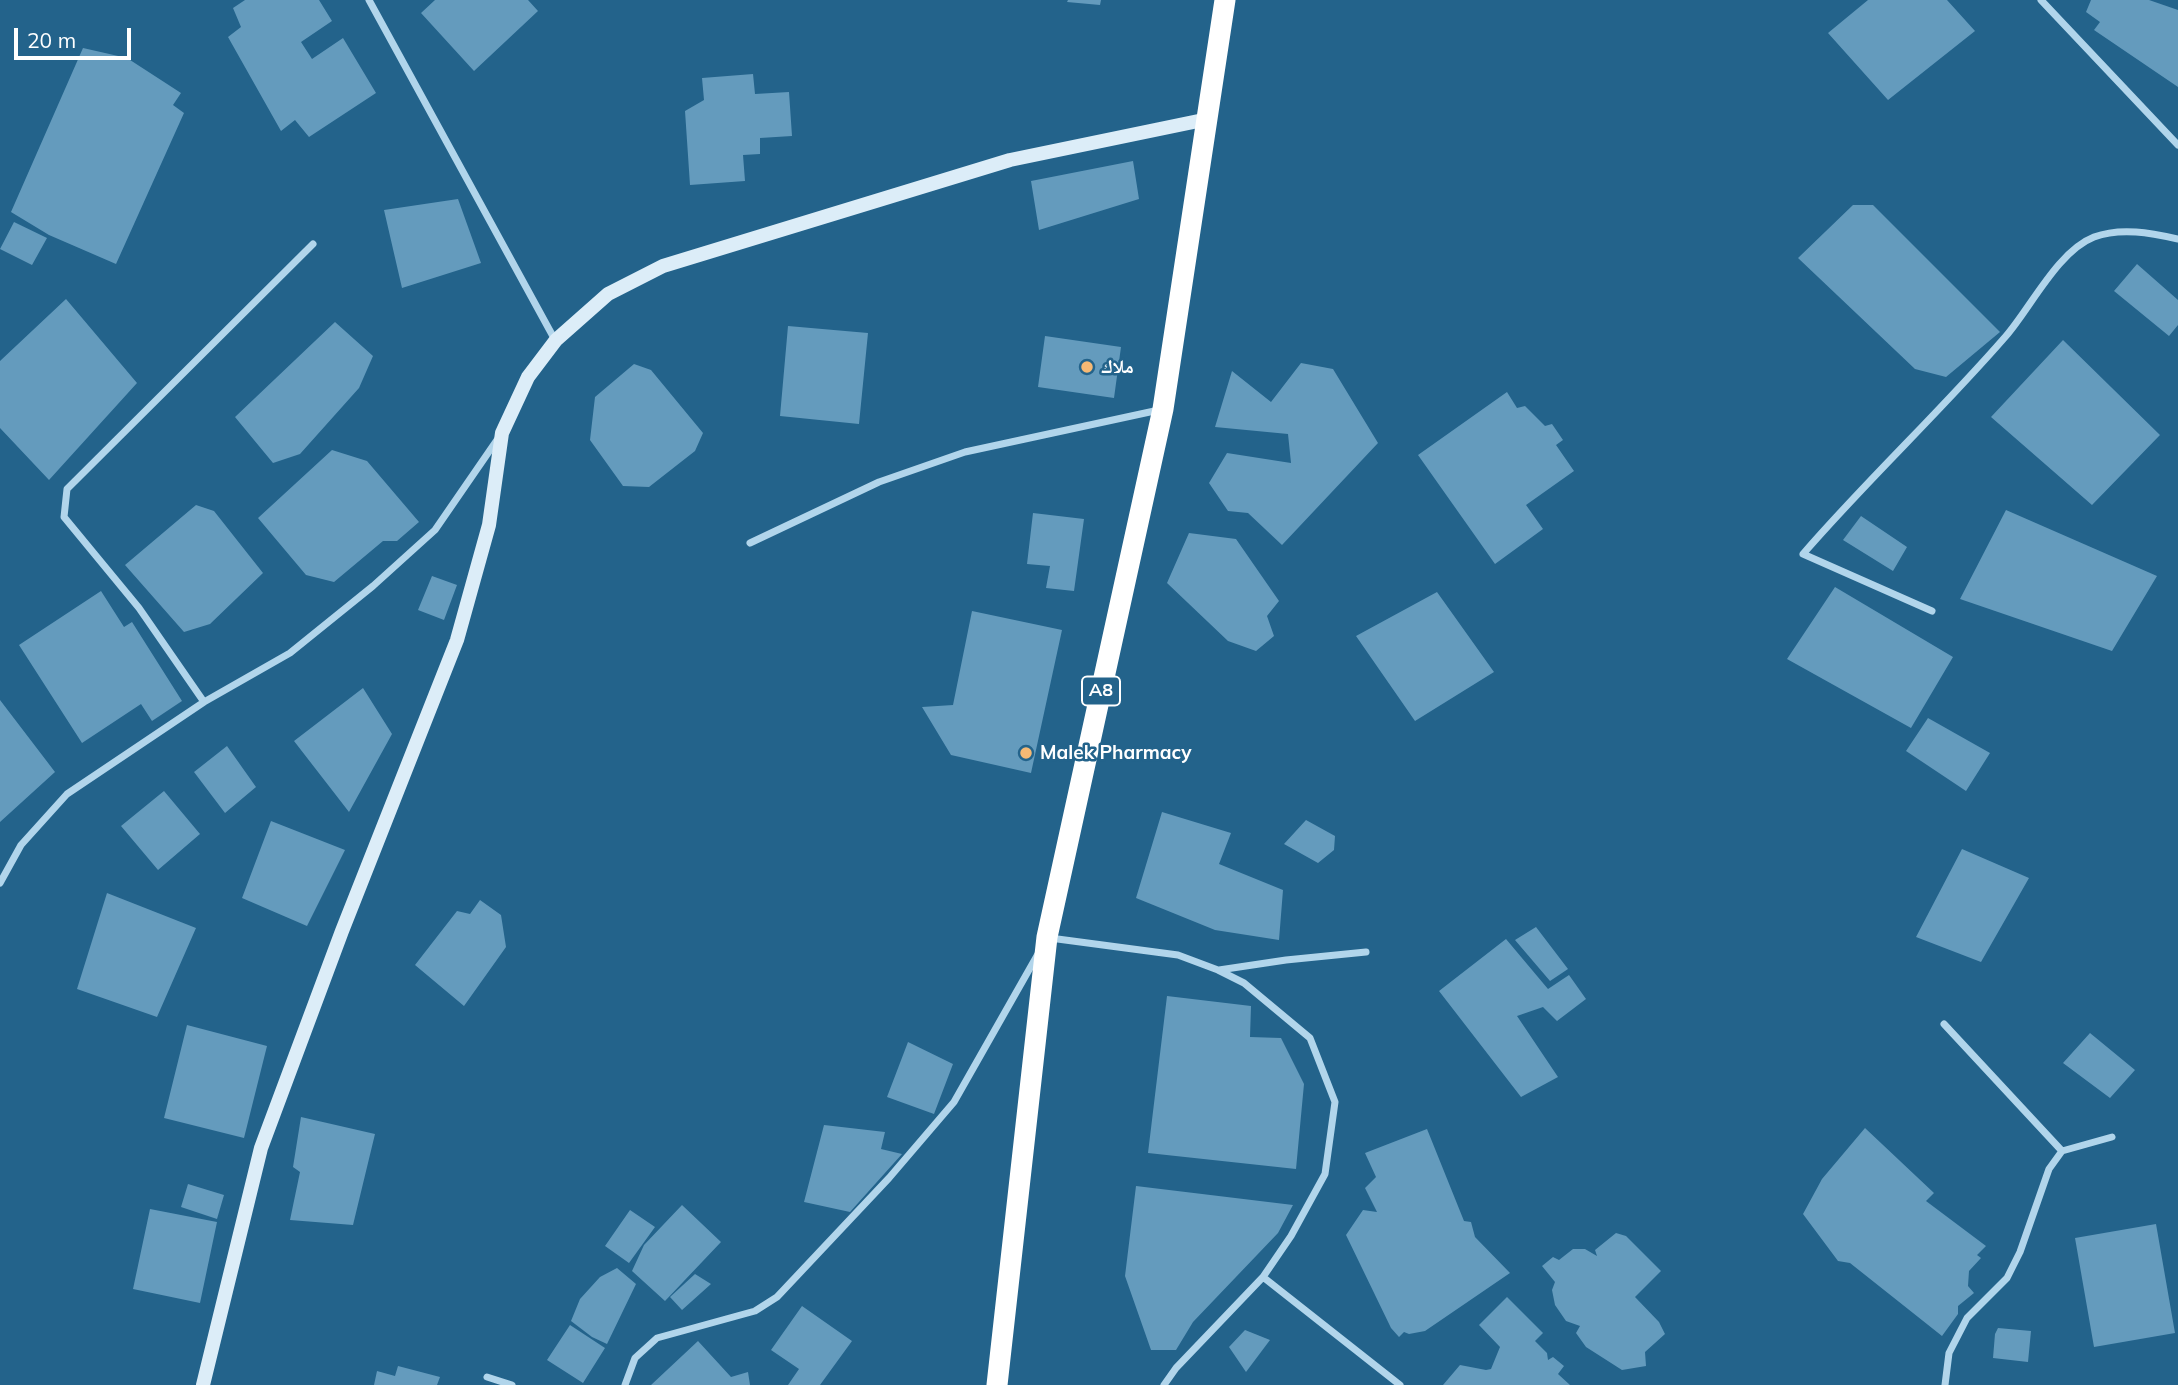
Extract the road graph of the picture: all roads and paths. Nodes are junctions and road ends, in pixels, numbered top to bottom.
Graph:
1 (369, 0) edge
2 (1224, 0) edge
3 (2041, 0) edge
4 (1208, 119) junction
5 (2178, 145) edge
6 (2178, 239) edge
7 (313, 244) dead end
8 (556, 341) junction
9 (1163, 409) junction
10 (502, 433) junction
11 (750, 543) dead end
12 (1932, 611) dead end
13 (204, 702) junction
14 (0, 883) edge
15 (1047, 937) junction
16 (1366, 952) dead end
17 (1219, 970) junction
18 (1944, 1024) dead end
19 (2112, 1137) dead end
20 (2062, 1151) junction
21 (1263, 1277) junction
22 (486, 1377) dead end
23 (203, 1385) edge
24 (512, 1385) edge
25 (625, 1385) edge
26 (997, 1385) edge
27 (1164, 1385) edge
28 (1400, 1385) edge
29 (1945, 1385) edge

1 - 8 street
2 - 4 highway, A8
3 - 5 street
4 - 8 street
4 - 9 highway, A8
6 - 12 street
7 - 13 street
8 - 10 street
9 - 11 street
9 - 15 highway, A8
10 - 13 street
10 - 23 street
13 - 14 street
15 - 17 street
15 - 25 street
15 - 26 highway, A8
16 - 17 street
17 - 21 street
18 - 20 street
19 - 20 street
20 - 29 street
21 - 27 street
21 - 28 street
22 - 24 street

